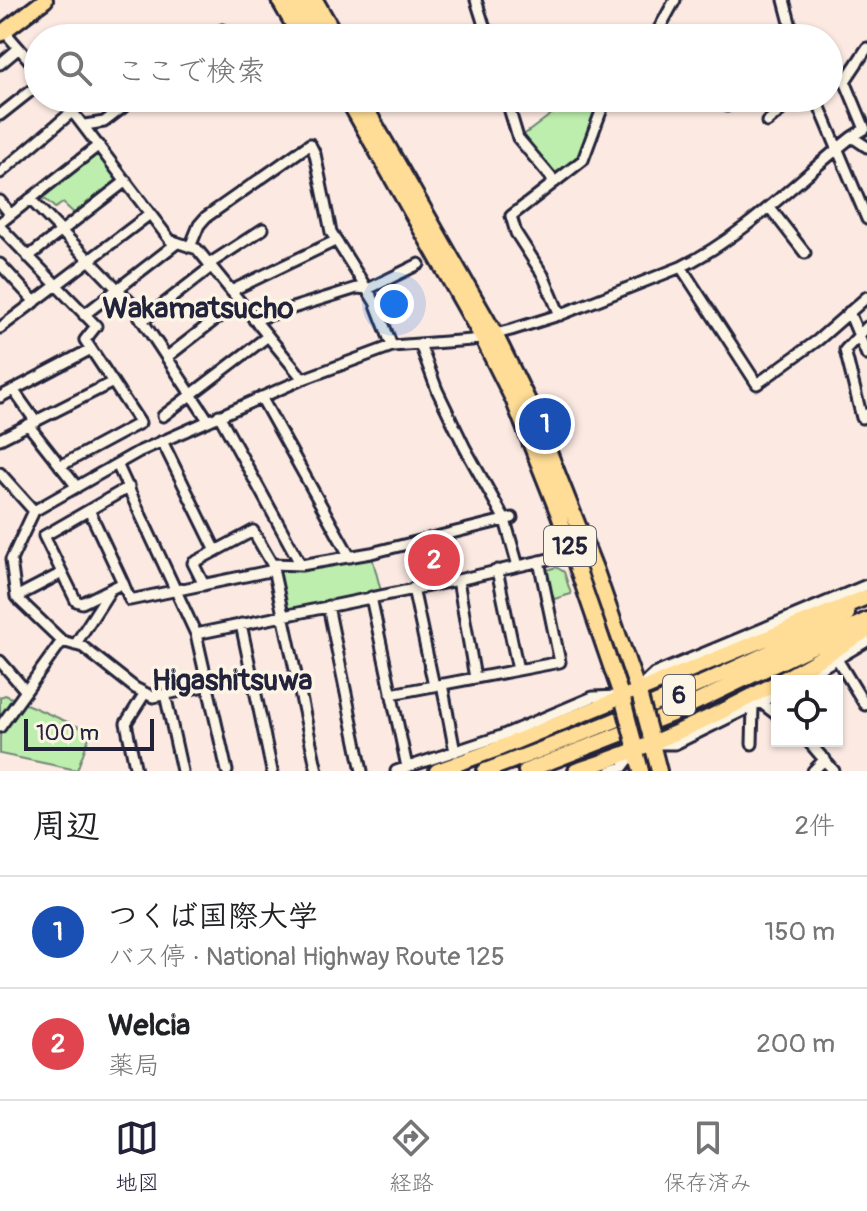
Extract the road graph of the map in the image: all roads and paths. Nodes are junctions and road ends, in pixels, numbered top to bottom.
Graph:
1 (45, 0) edge
2 (279, 0) edge
3 (291, 0) edge
4 (304, 0) edge
5 (315, 0) edge
6 (476, 0) edge
7 (675, 0) edge
8 (784, 0) edge
9 (293, 24) edge
10 (305, 24) edge
11 (317, 24) edge
12 (329, 24) edge
13 (484, 24) edge
14 (662, 24) edge
15 (790, 24) edge
16 (2, 32) edge
17 (19, 48) junction
18 (867, 48) edge
19 (24, 54) edge
20 (0, 64) edge
21 (24, 96) edge
22 (72, 112) edge
23 (74, 112) edge
24 (117, 112) edge
25 (346, 112) edge
26 (356, 112) edge
27 (367, 112) edge
28 (375, 112) edge
29 (510, 112) edge
30 (601, 112) edge
31 (779, 112) edge
32 (822, 112) edge
33 (0, 115) edge
34 (767, 122) dead end
35 (85, 125) junction
36 (852, 137) junction
37 (99, 145) junction
38 (867, 147) edge
39 (837, 148) junction
40 (0, 173) edge
41 (126, 181) junction
42 (555, 182) junction
43 (30, 199) junction
44 (0, 201) edge
45 (770, 208) junction
46 (10, 214) junction
47 (150, 214) junction
48 (867, 219) edge
49 (0, 225) edge
50 (427, 227) junction
51 (263, 229) dead end
52 (62, 231) junction
53 (335, 241) junction
54 (177, 243) junction
55 (190, 247) junction
56 (805, 253) dead end
57 (28, 257) junction
58 (90, 261) junction
59 (0, 264) edge
60 (419, 264) dead end
61 (210, 265) junction
62 (681, 267) junction
63 (56, 286) junction
64 (117, 289) junction
65 (368, 289) junction
66 (231, 291) junction
67 (867, 297) edge
68 (239, 301) junction
69 (35, 302) junction
70 (849, 312) junction
71 (84, 315) junction
72 (560, 315) junction
73 (254, 320) junction
74 (142, 321) junction
75 (867, 327) edge
76 (0, 328) edge
77 (859, 335) junction
78 (268, 336) junction
79 (488, 336) junction
80 (420, 344) junction
81 (392, 346) junction
82 (91, 349) junction
83 (867, 355) edge
84 (167, 357) junction
85 (303, 379) junction
86 (113, 382) junction
87 (14, 391) junction
88 (191, 394) junction
89 (0, 397) edge
90 (261, 397) junction
91 (867, 414) edge
92 (219, 415) junction
93 (163, 416) dead end
94 (208, 420) junction
95 (33, 424) junction
96 (0, 439) edge
97 (162, 441) junction
98 (117, 464) junction
99 (60, 466) junction
100 (0, 473) edge
101 (77, 487) junction
102 (129, 487) junction
103 (89, 510) junction
104 (34, 511) junction
105 (509, 519) junction
106 (587, 547) junction
107 (216, 551) junction
108 (572, 552) junction
109 (350, 557) junction
110 (539, 561) junction
111 (301, 565) junction
112 (518, 566) junction
113 (273, 567) junction
114 (497, 570) junction
115 (62, 573) junction
116 (458, 580) junction
117 (123, 583) junction
118 (204, 585) junction
119 (867, 585) edge
120 (413, 588) junction
121 (111, 589) junction
122 (177, 590) junction
123 (16, 597) junction
124 (371, 597) junction
125 (867, 597) edge
126 (867, 603) edge
127 (328, 606) junction
128 (284, 615) junction
129 (867, 620) edge
130 (241, 624) junction
131 (867, 630) edge
132 (196, 634) junction
133 (62, 641) junction
134 (867, 641) edge
135 (75, 645) junction
136 (837, 659) junction
137 (0, 661) edge
138 (518, 670) junction
139 (809, 675) edge
140 (475, 678) junction
141 (209, 685) junction
142 (438, 685) junction
143 (26, 691) junction
144 (145, 693) junction
145 (165, 694) junction
146 (391, 694) junction
147 (639, 694) junction
148 (771, 697) edge
149 (623, 700) junction
150 (757, 704) junction
151 (865, 705) dead end
152 (771, 712) edge
153 (702, 726) junction
154 (0, 727) edge
155 (651, 739) junction
156 (752, 744) dead end
157 (635, 746) junction
158 (814, 747) edge
159 (455, 752) junction
160 (825, 759) junction
161 (407, 767) junction
162 (136, 771) edge
163 (182, 771) edge
164 (227, 771) edge
165 (272, 771) edge
166 (317, 771) edge
167 (362, 771) edge
168 (396, 771) edge
169 (437, 771) edge
170 (485, 771) edge
171 (526, 771) edge
172 (576, 771) edge
173 (611, 771) edge
174 (641, 771) edge
175 (659, 771) edge
176 (813, 771) edge
177 (834, 771) edge

1 - 16 main road
2 - 9 main road
3 - 10 main road
4 - 11 main road
5 - 12 main road
6 - 13 street
7 - 14 street
8 - 15 street
16 - 17 street
17 - 19 street
17 - 20 street
18 - 36 street
21 - 33 street
22 - 40 street
23 - 35 street
24 - 35 street
25 - 50 main road, 125
26 - 50 main road, 125
27 - 50 main road, 125
28 - 50 main road, 125
29 - 42 street
30 - 42 street
31 - 34 street
32 - 39 street
35 - 37 street
36 - 38 street
36 - 39 street
37 - 41 street
37 - 43 street
39 - 45 street
39 - 48 street
41 - 47 street
41 - 52 street
42 - 72 street
43 - 46 street
43 - 52 street
44 - 46 street
45 - 56 street
45 - 62 street
46 - 49 street
47 - 54 street
47 - 58 street
49 - 57 street
50 - 79 main road, 125
51 - 61 street
52 - 57 street
52 - 58 street
53 - 55 street
53 - 65 street
53 - 66 street
54 - 55 street
54 - 64 street
55 - 61 street
57 - 63 street
58 - 63 street
58 - 64 street
59 - 69 street
60 - 65 street
61 - 66 street
61 - 74 street
62 - 70 street
62 - 72 street
63 - 69 street
63 - 71 street
64 - 71 street
64 - 74 street
65 - 73 street
65 - 81 street
66 - 68 street
67 - 70 street
68 - 73 street
68 - 84 street
69 - 76 street
70 - 77 street
71 - 82 street
72 - 79 street
73 - 78 street
74 - 84 street
75 - 77 street
77 - 83 street
77 - 91 street
78 - 85 street
78 - 88 street
79 - 80 street
79 - 106 main road, 125
79 - 108 main road, 125
80 - 81 street
80 - 105 street
81 - 85 street
82 - 86 street
82 - 87 street
84 - 88 street
85 - 90 street
86 - 95 street
86 - 99 street
87 - 89 street
87 - 95 street
88 - 93 street
88 - 94 street
90 - 92 street
90 - 109 street
92 - 94 street
92 - 111 street
94 - 97 street
95 - 96 street
95 - 99 street
97 - 98 street
97 - 107 street
98 - 101 street
98 - 102 street
99 - 101 street
100 - 104 street
101 - 104 street
102 - 103 street
102 - 122 street
103 - 115 street
103 - 117 street
104 - 123 street
105 - 109 street
105 - 112 street
106 - 108 street
106 - 147 main road, 125
107 - 113 street
107 - 118 street
108 - 110 street
108 - 149 main road, 125
109 - 111 street
110 - 112 street
110 - 138 street
111 - 113 street
112 - 114 street
113 - 118 street
113 - 128 street
114 - 116 street
114 - 138 street
115 - 121 street
115 - 123 street
116 - 120 street
116 - 140 street
117 - 121 street
117 - 122 street
118 - 122 street
119 - 147 street
120 - 124 street
120 - 142 street
121 - 135 street
122 - 132 street
123 - 133 street
124 - 127 street
124 - 146 street
125 - 147 main road
126 - 170 main road, 6
127 - 128 street
127 - 167 street
128 - 130 street
128 - 166 street
129 - 171 main road, 6
130 - 132 street
130 - 165 street
131 - 153 main road
132 - 141 street
133 - 135 street
133 - 143 street
134 - 136 street
135 - 144 street
136 - 139 street
136 - 151 street
137 - 143 street
138 - 140 street
140 - 142 street
141 - 145 street
141 - 164 street
142 - 146 street
142 - 159 street
143 - 154 street
144 - 145 street
144 - 162 street
145 - 163 street
146 - 161 street
147 - 149 main road
147 - 155 main road, 125, bridge
148 - 150 street
149 - 157 main road, 125, bridge
149 - 159 street
149 - 169 main road
150 - 152 street
150 - 153 street
150 - 156 street
153 - 155 main road
155 - 157 main road, 6
155 - 175 main road, 125
157 - 172 main road
157 - 173 street
157 - 174 main road, 125
158 - 160 street
159 - 161 street
160 - 176 street
160 - 177 street
161 - 168 street

